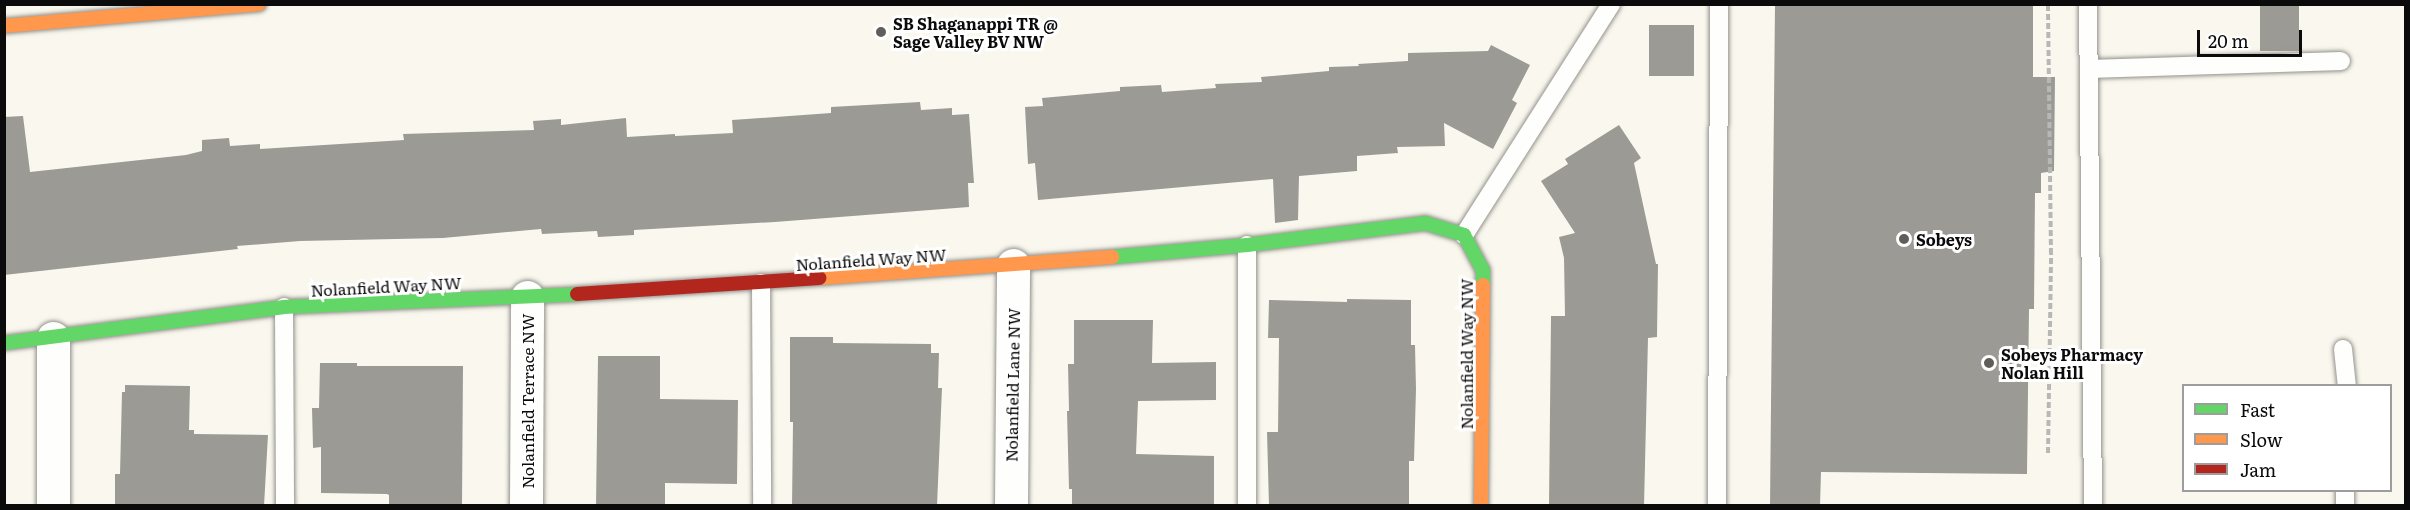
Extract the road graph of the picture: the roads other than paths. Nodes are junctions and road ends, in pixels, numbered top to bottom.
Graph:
1 (258, 4) edge
2 (1611, 4) edge
3 (1719, 4) edge
4 (2088, 4) edge
5 (4, 26) edge
6 (2341, 61) dead end
7 (2091, 69) junction
8 (1464, 235) junction
9 (1247, 244) junction
10 (1013, 265) junction
11 (761, 283) junction
12 (527, 297) junction
13 (285, 308) junction
14 (53, 338) junction
15 (4, 343) edge
16 (2343, 349) dead end
17 (2347, 384) edge
18 (53, 506) edge
19 (285, 506) edge
20 (526, 506) edge
21 (762, 506) edge
22 (1011, 506) edge
23 (1247, 506) edge
24 (1481, 506) edge
25 (1717, 506) edge
26 (2093, 506) edge

1 - 5 street
2 - 8 lane
3 - 25 lane
4 - 7 lane
6 - 7 lane
7 - 26 lane
8 - 9 street, Nolanfield Way NW
8 - 24 street, Nolanfield Way NW
9 - 10 street, Nolanfield Way NW
9 - 23 lane
10 - 11 street, Nolanfield Way NW
10 - 22 street, Nolanfield Lane NW
11 - 12 street, Nolanfield Way NW
11 - 21 lane
12 - 13 street, Nolanfield Way NW
12 - 20 street, Nolanfield Terrace NW
13 - 14 street, Nolanfield Way NW
13 - 19 lane
14 - 15 street, Nolanfield Way NW
14 - 18 street
16 - 17 lane

